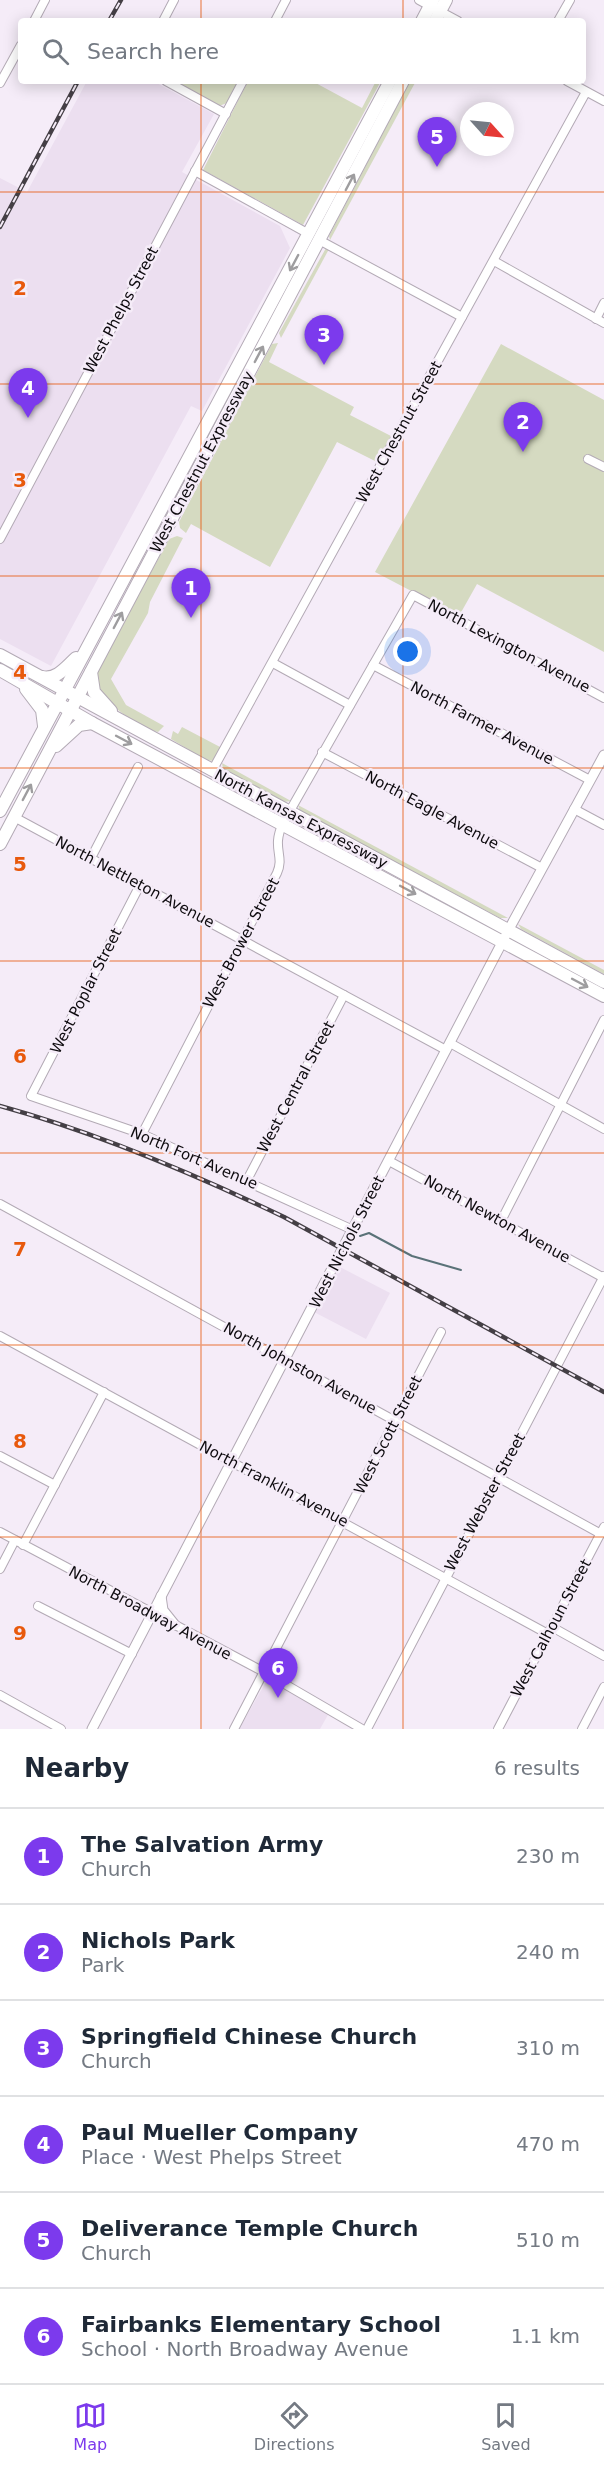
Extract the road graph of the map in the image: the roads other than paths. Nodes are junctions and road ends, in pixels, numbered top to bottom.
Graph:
1 (45, 0) edge
2 (174, 0) edge
3 (286, 0) edge
4 (570, 0) edge
5 (434, 6) edge
6 (36, 18) edge
7 (165, 18) edge
8 (277, 18) edge
9 (424, 18) edge
10 (453, 18) edge
11 (560, 18) edge
12 (18, 50) edge
13 (0, 83) edge
14 (171, 84) edge
15 (241, 84) edge
16 (389, 84) edge
17 (401, 84) edge
18 (572, 84) edge
19 (586, 92) junction
20 (604, 101) edge
21 (226, 114) junction
22 (195, 171) junction
23 (314, 237) junction
24 (494, 261) junction
25 (604, 303) edge
26 (462, 317) junction
27 (596, 319) junction
28 (604, 323) edge
29 (588, 459) dead end
30 (604, 467) edge
31 (0, 539) edge
32 (413, 595) joint
33 (84, 651) junction
34 (0, 655) edge
35 (273, 663) junction
36 (373, 665) junction
37 (0, 670) edge
38 (91, 671) junction
39 (12, 677) junction
40 (42, 677) junction
41 (64, 690) junction
42 (77, 697) junction
43 (604, 698) edge
44 (57, 703) junction
45 (350, 705) junction
46 (70, 710) junction
47 (120, 720) junction
48 (92, 723) junction
49 (41, 734) junction
50 (322, 752) junction
51 (604, 755) edge
52 (45, 758) junction
53 (138, 766) dead end
54 (212, 771) junction
55 (590, 780) junction
56 (574, 809) junction
57 (0, 810) edge
58 (14, 817) junction
59 (286, 818) junction
60 (604, 825) edge
61 (0, 844) edge
62 (91, 858) junction
63 (542, 868) junction
64 (140, 885) junction
65 (505, 936) junction
66 (242, 940) junction
67 (604, 982) edge
68 (344, 995) junction
69 (604, 996) edge
70 (604, 1020) edge
71 (448, 1047) junction
72 (31, 1096) joint
73 (560, 1106) junction
74 (604, 1129) edge
75 (142, 1134) junction
76 (389, 1161) junction
77 (247, 1180) junction
78 (0, 1204) edge
79 (501, 1221) junction
80 (353, 1230) junction
81 (604, 1277) edge
82 (441, 1332) dead end
83 (0, 1336) edge
84 (286, 1361) junction
85 (104, 1392) junction
86 (396, 1420) junction
87 (0, 1456) edge
88 (232, 1461) junction
89 (498, 1478) junction
90 (55, 1485) junction
91 (343, 1522) junction
92 (602, 1530) edge
93 (0, 1532) edge
94 (15, 1540) junction
95 (23, 1545) junction
96 (0, 1569) edge
97 (445, 1578) junction
98 (161, 1596) junction
99 (38, 1606) dead end
100 (152, 1614) junction
101 (175, 1625) junction
102 (550, 1630) junction
103 (132, 1654) junction
104 (604, 1656) edge
105 (264, 1672) junction
106 (604, 1687) edge
107 (0, 1695) edge
108 (61, 1729) edge
109 (92, 1729) edge
110 (234, 1729) edge
111 (362, 1729) edge
112 (367, 1729) edge
113 (498, 1729) edge
114 (582, 1729) edge

1 - 6 street
2 - 7 street
3 - 8 street
4 - 11 street
5 - 9 main road
5 - 10 street
12 - 13 street
14 - 21 street
15 - 21 street, West Phelps Street
16 - 23 main road, West Chestnut Expressway
23 -> 17 main road, West Chestnut Expressway
18 - 19 street
19 - 20 street
19 - 24 street, West Chestnut Street
21 - 22 street, West Phelps Street
22 - 23 street
22 - 31 street, West Phelps Street
23 - 26 street
23 -> 33 main road, West Chestnut Expressway
38 -> 23 main road, West Chestnut Expressway
24 - 26 street, West Chestnut Street
24 - 27 street
25 - 27 street
26 - 35 street, West Chestnut Street
27 - 28 street
29 - 30 street
32 - 36 street, West Brower Street
32 - 43 street, North Lexington Avenue
33 - 40 main road
33 - 41 main road, West Chestnut Expressway
34 - 40 main road, North Kansas Expressway
35 - 45 street
35 - 54 street, West Chestnut Street
36 - 45 street, West Brower Street
36 - 55 street, North Farmer Avenue
37 - 39 main road, North Kansas Expressway
38 - 42 main road, West Chestnut Expressway
38 - 47 main road
39 - 44 main road, North Kansas Expressway
39 - 49 main road
40 - 41 main road, North Kansas Expressway
41 - 42 main road, North Kansas Expressway
41 - 44 main road, West Chestnut Expressway
42 - 46 main road, West Chestnut Expressway
42 - 47 main road, North Kansas Expressway
44 - 46 main road, North Kansas Expressway
44 - 49 main road, West Chestnut Expressway
45 - 50 street, West Brower Street
46 - 48 main road, North Kansas Expressway
46 - 52 main road, West Chestnut Expressway
47 - 54 main road, North Kansas Expressway
48 - 52 main road
48 -> 59 main road, North Kansas Expressway
49 - 57 main road, West Chestnut Expressway
50 - 59 street, West Brower Street
50 - 63 street, North Eagle Avenue
51 - 55 street, West Nichols Street
58 -> 52 main road, West Chestnut Expressway
53 - 62 street
54 - 59 main road, North Kansas Expressway
55 - 56 street, West Nichols Street
56 - 60 street
56 - 63 street, West Nichols Street
58 - 61 main road, West Chestnut Expressway
58 - 62 street, North Nettleton Avenue
59 - 65 main road, North Kansas Expressway
59 - 66 street, West Brower Street
62 - 64 street, North Nettleton Avenue
63 - 65 street, West Nichols Street
64 - 66 street, North Nettleton Avenue
64 - 72 street, West Poplar Street
65 - 67 main road, North Kansas Expressway
65 -> 69 main road, North Kansas Expressway
65 - 71 street, West Nichols Street
66 - 68 street, North Nettleton Avenue
66 - 75 street, West Brower Street
68 - 71 street, North Nettleton Avenue
68 - 77 street, West Central Street
70 - 73 street
71 - 73 street, North Nettleton Avenue
71 - 76 street, West Nichols Street
72 - 75 street, North Fort Avenue
73 - 74 street, North Nettleton Avenue
73 - 79 street
75 - 77 street, North Fort Avenue
76 - 79 street, North Newton Avenue
76 - 80 street, West Nichols Street
77 - 80 street, North Fort Avenue
78 - 84 street, North Johnston Avenue
79 - 81 street, North Newton Avenue
80 - 84 street, West Nichols Street
81 - 89 street, West Webster Street
82 - 86 street, West Scott Street
83 - 85 street, North Franklin Avenue
84 - 86 street, North Johnston Avenue
84 - 88 street, West Nichols Street
85 - 88 street, North Franklin Avenue
85 - 90 street
86 - 89 street, North Johnston Avenue
86 - 91 street, West Scott Street
87 - 90 street
88 - 91 street, North Franklin Avenue
88 - 98 street, West Nichols Street
89 - 92 street, North Johnston Avenue
89 - 97 street, West Webster Street
90 - 95 street
91 - 97 street, North Franklin Avenue
91 - 105 street, West Scott Street
92 - 102 street, West Calhoun Street
93 - 94 street, North Broadway Avenue
94 - 95 street, North Broadway Avenue
94 - 96 street
95 - 100 street, North Broadway Avenue
97 - 102 street, North Franklin Avenue
97 - 112 street, West Webster Street
98 - 100 street, West Nichols Street
98 - 101 street
99 - 103 street
100 - 101 street, North Broadway Avenue
100 - 103 street, West Nichols Street
101 - 105 street, North Broadway Avenue
102 - 104 street, North Franklin Avenue
102 - 113 street, West Calhoun Street
103 - 109 street, West Nichols Street
105 - 110 street, West Scott Street
105 - 111 street, North Broadway Avenue
106 - 114 street
107 - 108 street

